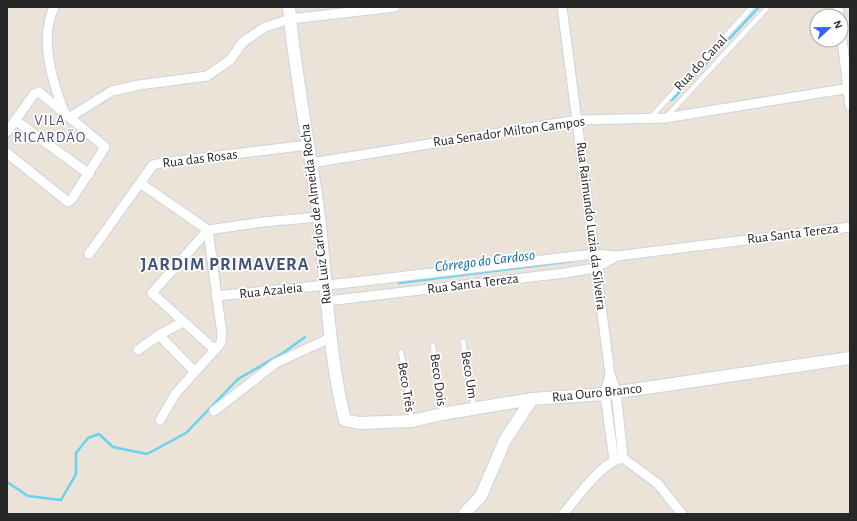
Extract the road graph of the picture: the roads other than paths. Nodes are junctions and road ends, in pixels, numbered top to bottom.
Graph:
1 (54, 7) edge
2 (395, 7) edge
3 (562, 7) edge
4 (752, 7) edge
5 (768, 7) edge
6 (289, 13) edge
7 (843, 48) edge
8 (849, 88) edge
9 (850, 106) edge
10 (67, 115) junction
11 (666, 118) junction
12 (649, 119) junction
13 (15, 120) junction
14 (578, 120) junction
15 (7, 132) edge
16 (308, 145) junction
17 (7, 153) edge
18 (311, 163) junction
19 (89, 174) junction
20 (140, 183) junction
21 (319, 217) junction
22 (850, 227) edge
23 (208, 230) junction
24 (89, 254) dead end
25 (593, 254) junction
26 (616, 256) junction
27 (596, 268) junction
28 (326, 285) junction
29 (216, 296) junction
30 (327, 301) junction
31 (183, 322) junction
32 (159, 335) junction
33 (330, 338) junction
34 (463, 342) dead end
35 (433, 346) dead end
36 (138, 350) dead end
37 (215, 350) junction
38 (401, 352) dead end
39 (850, 358) edge
40 (194, 371) junction
41 (611, 393) junction
42 (532, 399) junction
43 (474, 408) junction
44 (214, 412) dead end
45 (442, 414) junction
46 (160, 420) dead end
47 (345, 420) joint
48 (412, 421) junction
49 (619, 459) junction
50 (464, 514) edge
51 (563, 514) edge
52 (682, 514) edge

1 - 10 street
2 - 6 street
3 - 14 street, Rua Raimundo Luzia da Silveira
4 - 12 lane, Rua do Canal
5 - 11 lane, Rua do Canal
6 - 10 street
6 - 16 street, Rua Luiz Carlos de Almeida Rocha
7 - 8 street
8 - 9 street
8 - 11 street, Rua Senador Milton Campos
10 - 13 street
10 - 19 street
11 - 12 street, Rua Senador Milton Campos
12 - 14 street, Rua Senador Milton Campos
13 - 15 street
13 - 19 street
14 - 18 street, Rua Senador Milton Campos
14 - 25 street, Rua Raimundo Luzia da Silveira
16 - 18 street, Rua Luiz Carlos de Almeida Rocha
16 - 20 street, Rua das Rosas
17 - 19 street
18 - 21 street, Rua Luiz Carlos de Almeida Rocha
20 - 23 street
20 - 24 street, Rua das Rosas
21 - 23 street
21 - 28 street, Rua Luiz Carlos de Almeida Rocha
22 - 26 street, Rua Santa Tereza
23 - 29 street
23 - 31 street
25 - 26 street, Rua Santa Tereza
25 - 27 street, Rua Raimundo Luzia da Silveira
25 - 28 street, Rua Santa Tereza
26 - 27 street, Rua Santa Tereza
27 - 30 street, Rua Santa Tereza
27 - 41 street, Rua Raimundo Luzia da Silveira
28 - 29 street, Rua Azaleia
28 - 30 street, Rua Luiz Carlos de Almeida Rocha
29 - 37 street
30 - 33 street, Rua Luiz Carlos de Almeida Rocha
31 - 32 street
31 - 37 street
32 - 36 street
32 - 40 street
33 - 44 street
33 - 47 street, Rua Luiz Carlos de Almeida Rocha
34 - 43 lane, Beco Um
35 - 45 lane, Beco Dois
37 - 40 street
38 - 48 lane, Beco Três
39 - 41 street, Rua Ouro Branco
40 - 46 street
41 - 42 street, Rua Ouro Branco
41 - 49 street, Rua Raimundo Luzia da Silveira
42 - 43 street, Rua Ouro Branco
42 - 50 street
43 - 45 street, Rua Ouro Branco
45 - 48 street, Rua Ouro Branco
47 - 48 street, Rua Ouro Branco
49 - 51 street
49 - 52 street

